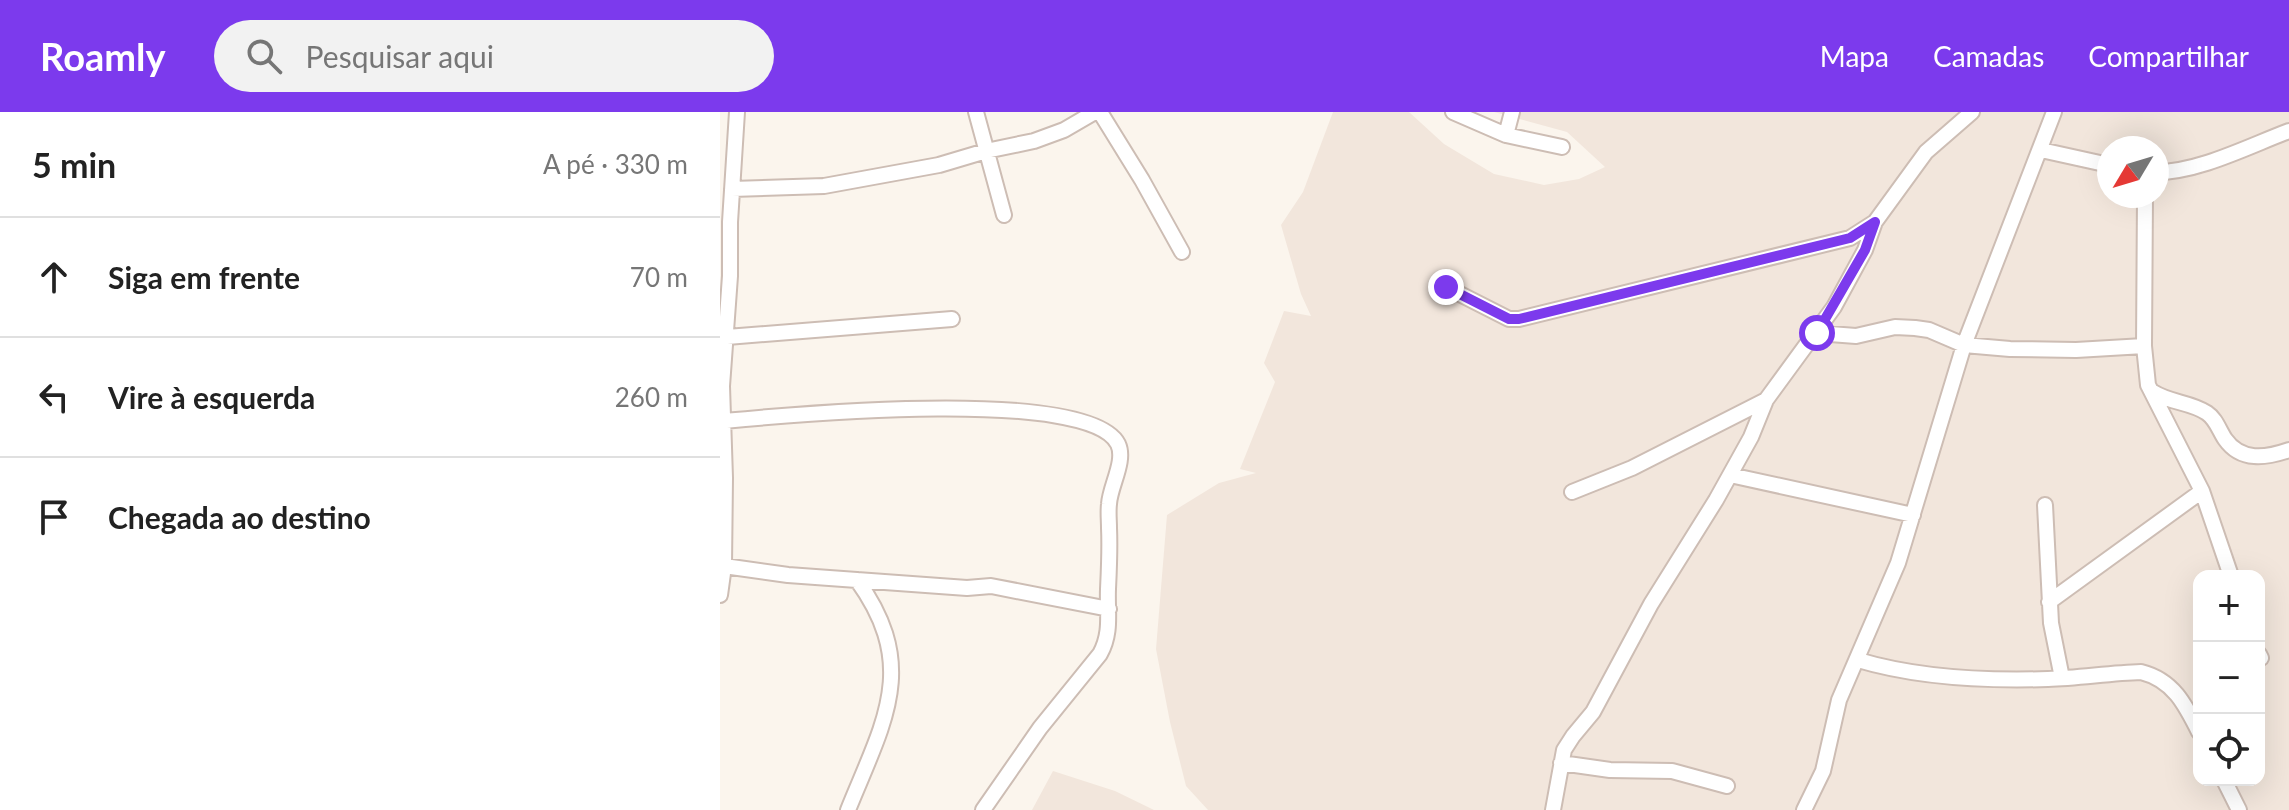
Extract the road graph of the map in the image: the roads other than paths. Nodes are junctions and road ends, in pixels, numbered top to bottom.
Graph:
1 (737, 112) edge
2 (976, 112) edge
3 (1097, 112) edge
4 (1453, 112) edge
5 (1512, 112) edge
6 (1972, 112) edge
7 (2054, 112) edge
8 (2289, 131) edge
9 (1506, 135) junction
10 (1562, 147) dead end
11 (2041, 150) junction
12 (986, 151) junction
13 (2097, 162) edge
14 (2169, 170) edge
15 (732, 189) junction
16 (2145, 208) edge
17 (1004, 215) dead end
18 (1875, 222) junction
19 (1182, 252) dead end
20 (1446, 287) dead end
21 (952, 319) dead end
22 (1817, 333) junction
23 (727, 337) junction
24 (1964, 345) junction
25 (2144, 346) junction
26 (2153, 392) junction
27 (1766, 400) junction
28 (724, 421) junction
29 (2289, 450) edge
30 (1730, 475) junction
31 (2202, 491) junction
32 (1572, 492) dead end
33 (2045, 505) dead end
34 (1913, 515) junction
35 (724, 566) junction
36 (2229, 570) edge
37 (857, 580) junction
38 (720, 595) edge
39 (2049, 602) junction
40 (1109, 609) junction
41 (1858, 660) junction
42 (2062, 678) junction
43 (2193, 720) edge
44 (1561, 763) junction
45 (1727, 786) dead end
46 (2227, 786) edge
47 (848, 810) edge
48 (983, 810) edge
49 (1553, 810) edge
50 (1804, 810) edge
51 (2239, 810) edge

1 - 15 street
2 - 12 street
3 - 12 street
3 - 19 street
4 - 9 street
5 - 9 street
6 - 18 street
7 - 11 street
8 - 14 street
9 - 10 street
11 - 13 street
11 - 24 street
12 - 15 street
12 - 17 street
15 - 23 street
16 - 25 street
18 - 20 street
18 - 22 street
21 - 23 street
22 - 24 street
22 - 27 street
23 - 28 street
24 - 25 street
24 - 34 street
25 - 26 street
26 - 29 street
26 - 31 street
27 - 30 street
27 - 32 street
28 - 35 street
28 - 40 street
30 - 34 street
30 - 44 street
31 - 36 street
31 - 39 street
33 - 39 street
34 - 41 street
35 - 37 street
35 - 38 street
37 - 40 street
37 - 47 street
39 - 42 street
40 - 48 street
41 - 42 street
41 - 50 street
42 - 43 street
44 - 45 street
44 - 49 street
46 - 51 street

